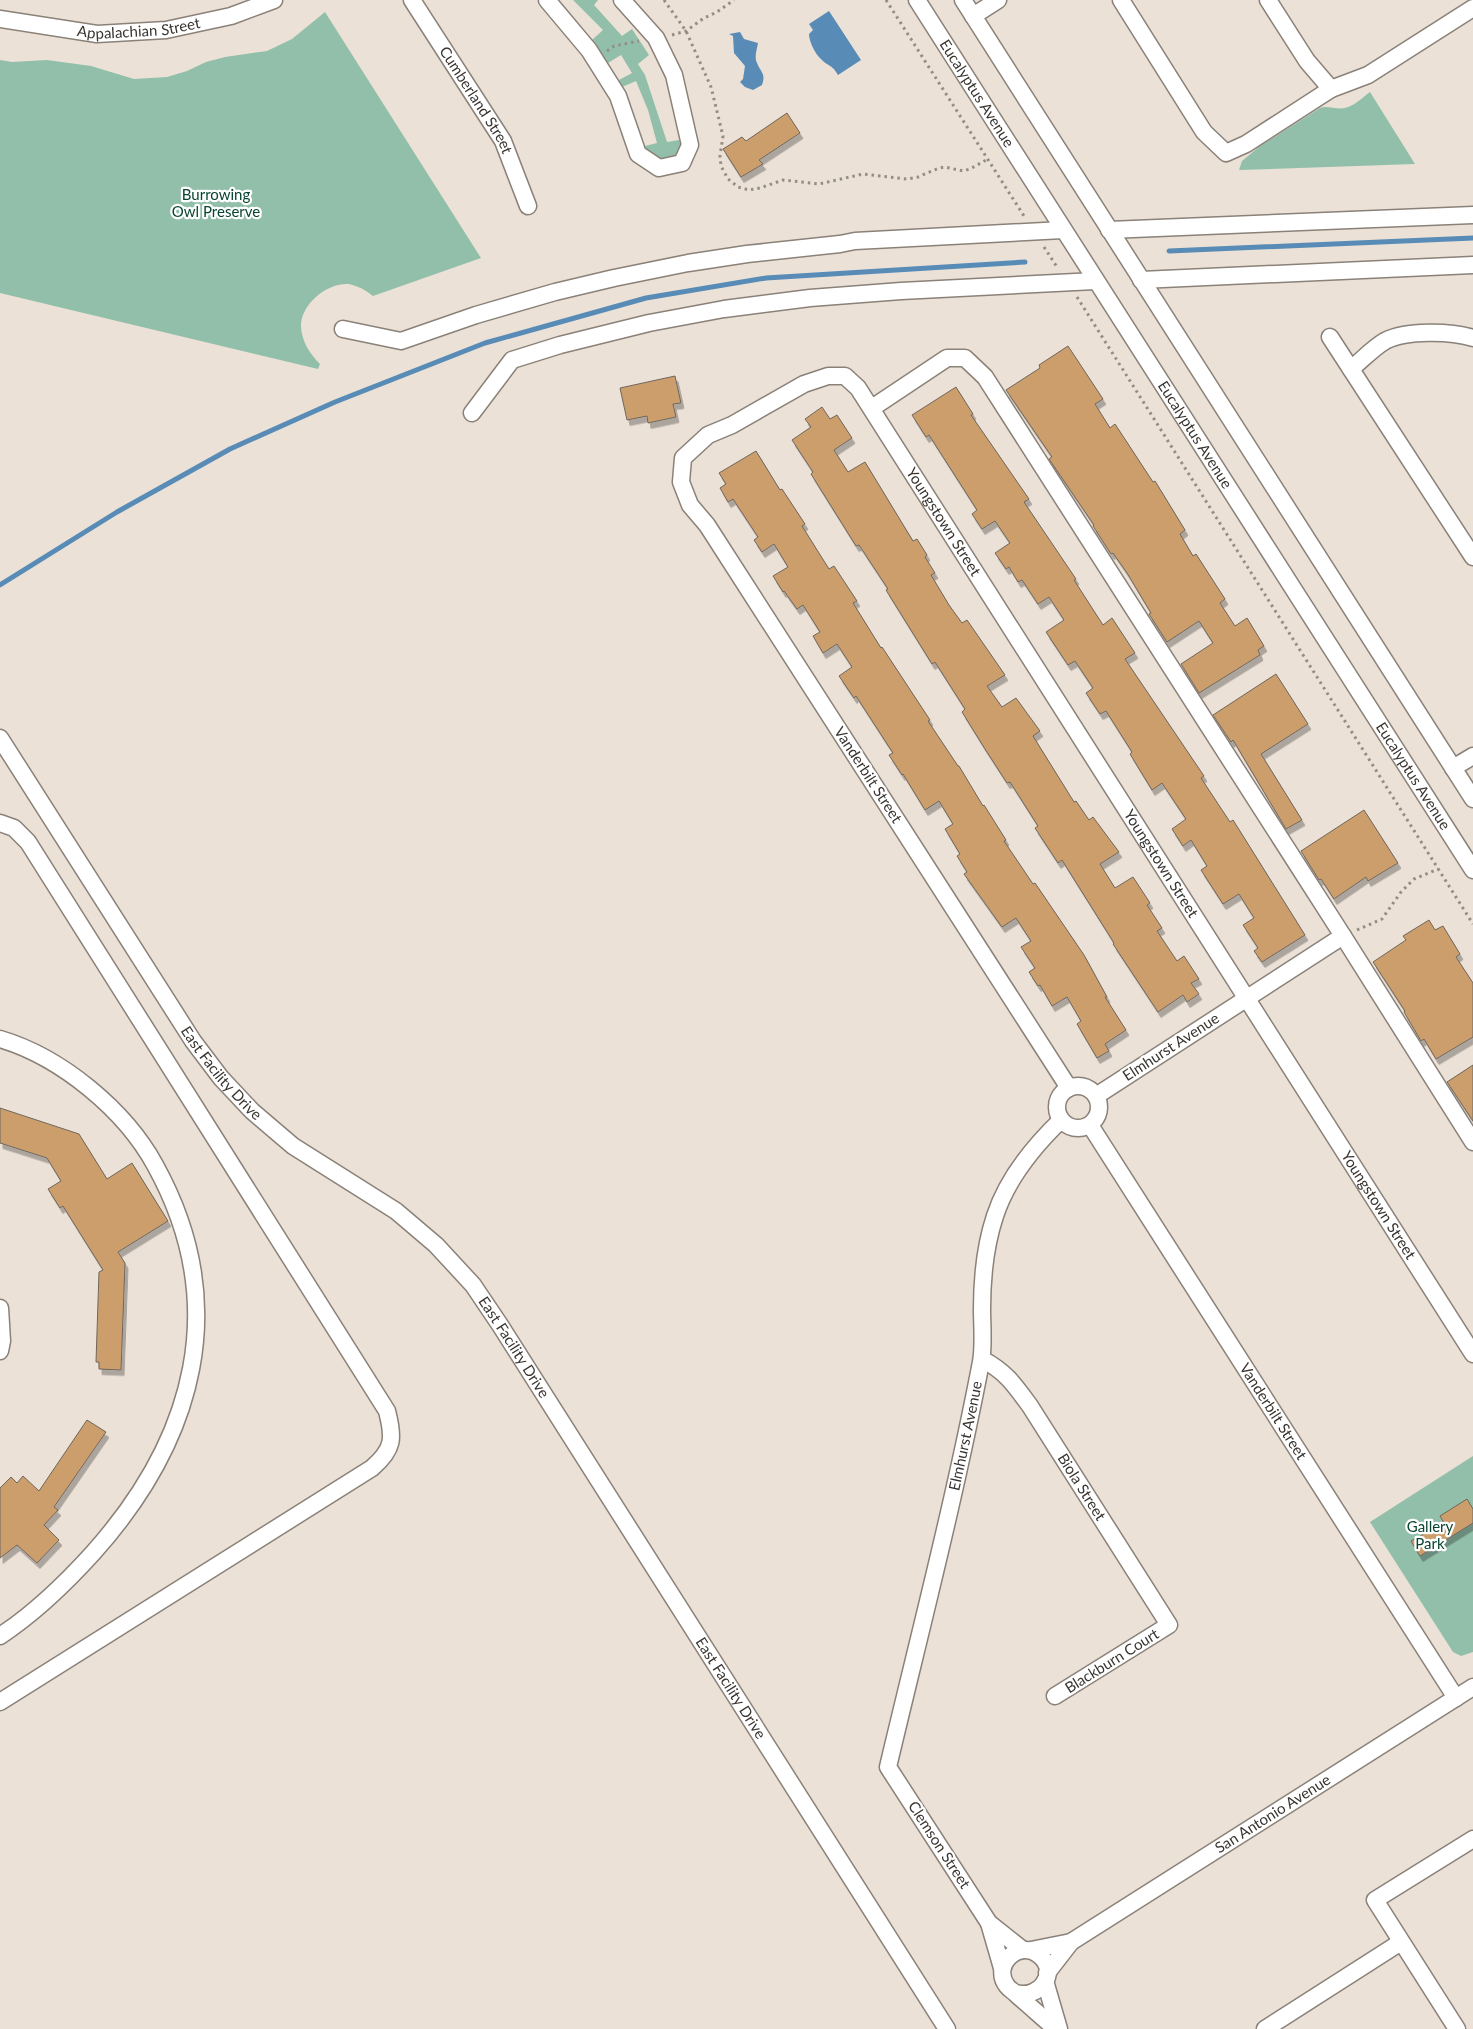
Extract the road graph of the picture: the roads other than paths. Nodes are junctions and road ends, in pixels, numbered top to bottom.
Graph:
1 (274, 0) edge
2 (412, 0) edge
3 (547, 0) edge
4 (622, 0) edge
5 (917, 0) edge
6 (963, 0) edge
7 (998, 0) edge
8 (1121, 0) edge
9 (1268, 0) edge
10 (1473, 8) edge
11 (973, 16) junction
12 (0, 19) edge
13 (1331, 89) junction
14 (528, 206) dead end
15 (1473, 215) edge
16 (1063, 230) junction
17 (1108, 230) junction
18 (1473, 265) edge
19 (1095, 280) junction
20 (1141, 280) junction
21 (343, 329) dead end
22 (1330, 337) dead end
23 (1473, 338) edge
24 (1351, 369) junction
25 (872, 408) junction
26 (472, 413) dead end
27 (683, 458) joint
28 (1473, 557) edge
29 (0, 738) edge
30 (1473, 756) edge
31 (1454, 768) junction
32 (1473, 799) edge
33 (0, 823) edge
34 (1473, 870) edge
35 (1343, 936) junction
36 (1245, 998) junction
37 (0, 1039) edge
38 (1069, 1088) junction
39 (1096, 1096) junction
40 (1061, 1120) junction
41 (1090, 1125) junction
42 (1473, 1142) edge
43 (0, 1308) edge
44 (0, 1351) edge
45 (1473, 1354) edge
46 (982, 1359) junction
47 (1169, 1625) joint
48 (0, 1636) edge
49 (1473, 1687) edge
50 (1055, 1696) dead end
51 (1456, 1698) junction
52 (0, 1702) edge
53 (888, 1767) joint
54 (1473, 1839) edge
55 (989, 1923) junction
56 (1071, 1942) junction
57 (1401, 1942) junction
58 (1027, 1950) junction
59 (1002, 1968) junction
60 (1046, 1977) junction
61 (1015, 1993) junction
62 (948, 2029) edge
63 (1057, 2029) edge
64 (1265, 2029) edge
65 (1457, 2029) edge

1 - 12 street, Appalachian Street
2 - 14 street, Cumberland Street
3 - 4 street
5 - 16 street, Eucalyptus Avenue
6 - 11 street
7 - 11 street
8 - 13 street
9 - 13 street
10 - 13 street
11 - 17 street
15 - 17 street
16 - 19 street, Eucalyptus Avenue
16 - 21 street
17 - 20 street
18 - 20 street
19 - 26 street
19 - 34 street, Eucalyptus Avenue
20 - 31 street
22 - 24 street
23 - 24 street
24 - 28 street
25 - 27 street, Youngstown Street
25 - 35 street
25 - 36 street, Youngstown Street
27 - 38 street, Vanderbilt Street
29 - 62 street, East Facility Drive
30 - 31 street
31 - 32 street
33 - 52 street
35 - 36 street, Elmhurst Avenue
35 - 42 street
36 - 39 street, Elmhurst Avenue
36 - 45 street, Youngstown Street
37 - 48 street
38 - 39 street
38 - 40 street
39 - 41 street
40 - 41 street
40 - 46 street, Elmhurst Avenue
41 - 51 street, Vanderbilt Street
43 - 44 street
46 - 47 street, Biola Street
46 - 53 street, Elmhurst Avenue
47 - 50 street, Blackburn Court
49 - 51 street, San Antonio Avenue
51 - 56 street, San Antonio Avenue
53 - 55 street, Clemson Street
54 - 57 street
55 - 58 street, Clemson Street
55 - 59 street, Clemson Street
56 - 58 street, San Antonio Avenue
56 - 60 street, San Antonio Avenue
57 - 64 street
57 - 65 street
58 - 59 street
58 - 60 street
59 - 61 street
60 - 61 street
60 - 63 street
61 - 63 street

